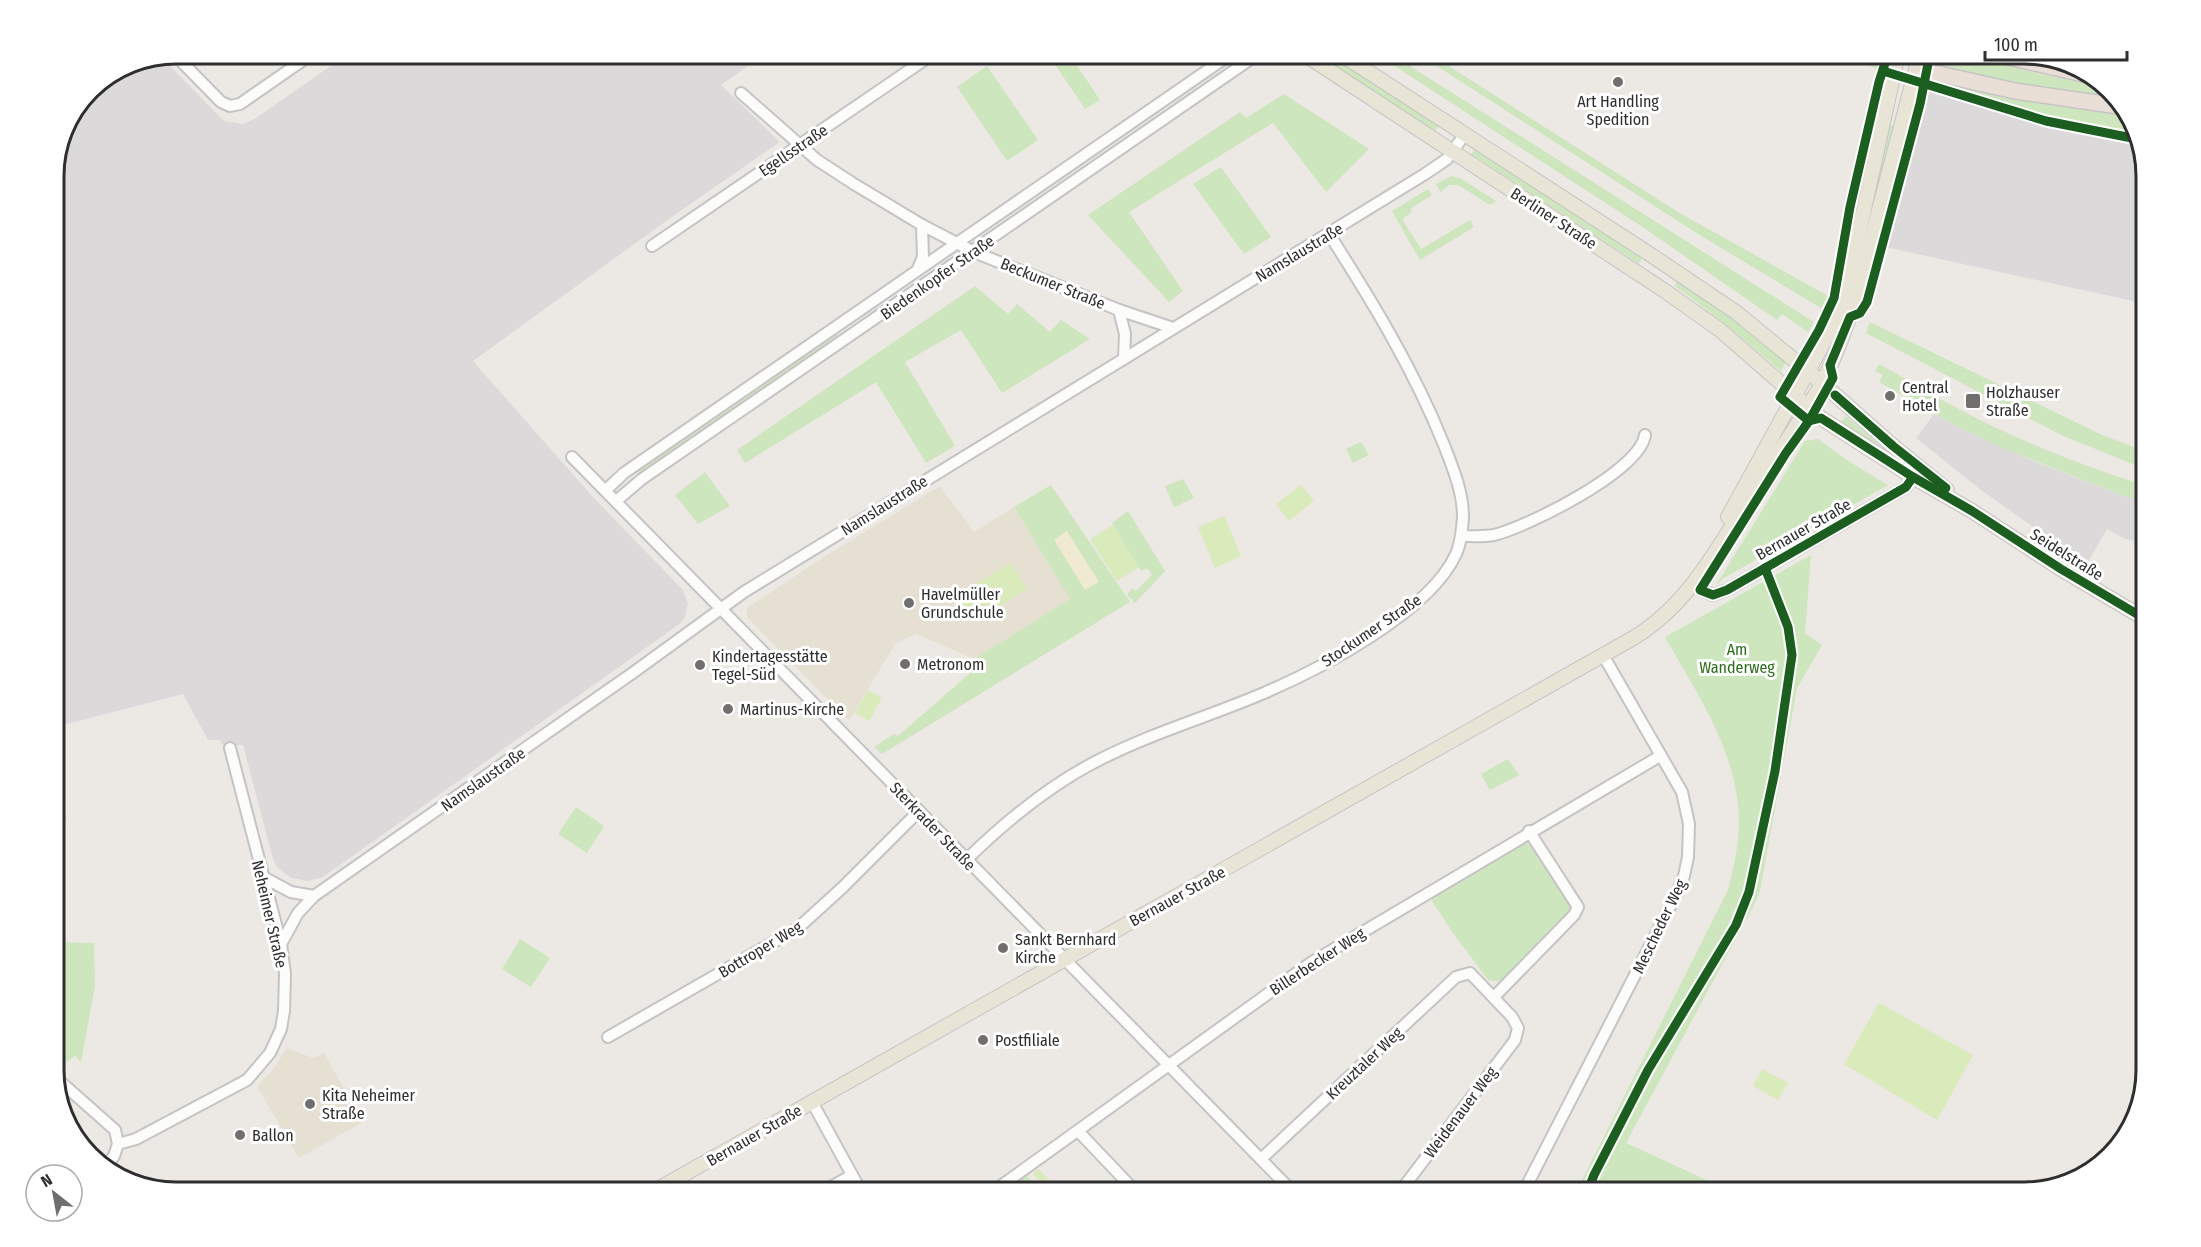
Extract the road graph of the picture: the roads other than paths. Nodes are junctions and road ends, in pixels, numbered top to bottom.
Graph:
1 (184, 64) edge
2 (298, 64) edge
3 (918, 64) edge
4 (1216, 64) edge
5 (1244, 64) edge
6 (1319, 64) edge
7 (1356, 64) edge
8 (1897, 64) edge
9 (1917, 64) edge
10 (1922, 64) edge
11 (741, 93) dead end
12 (2111, 105) edge
13 (1465, 134) junction
14 (799, 146) junction
15 (1453, 152) junction
16 (922, 225) junction
17 (1329, 234) junction
18 (958, 242) junction
19 (652, 246) dead end
20 (974, 252) junction
21 (917, 270) junction
22 (926, 284) junction
23 (1119, 310) junction
24 (1173, 328) junction
25 (1124, 359) junction
26 (1808, 371) junction
27 (1822, 383) junction
28 (1795, 395) junction
29 (1808, 406) junction
30 (1645, 435) dead end
31 (572, 457) dead end
32 (1916, 472) junction
33 (606, 490) junction
34 (616, 501) junction
35 (1461, 536) junction
36 (1694, 583) junction
37 (722, 609) junction
38 (2136, 614) edge
39 (1603, 655) junction
40 (230, 748) dead end
41 (1660, 756) junction
42 (919, 811) junction
43 (1529, 831) junction
44 (966, 860) junction
45 (263, 877) junction
46 (314, 897) junction
47 (281, 944) junction
48 (1064, 959) junction
49 (1494, 996) junction
50 (608, 1037) dead end
51 (1168, 1065) junction
52 (66, 1087) edge
53 (812, 1102) junction
54 (1078, 1131) junction
55 (118, 1144) junction
56 (1261, 1160) junction
57 (110, 1161) edge
58 (852, 1175) junction
59 (670, 1182) edge
60 (840, 1182) edge
61 (856, 1182) edge
62 (1006, 1182) edge
63 (1127, 1182) edge
64 (1283, 1182) edge
65 (1407, 1182) edge
66 (1529, 1182) edge

1 - 2 street
3 - 14 street, Egellsstraße
4 - 18 street, Biedenkopfer Straße
5 - 20 street, Biedenkopfer Straße
6 - 15 main road, Berliner Straße
7 - 13 main road, Berliner Straße
8 - 26 main road
9 - 27 main road
10 - 12 highway
11 - 14 street, Beckumer Straße
13 - 15 street, Namslaustraße
13 - 26 main road, Berliner Straße
14 - 16 street, Beckumer Straße
14 - 19 street, Egellsstraße
15 - 17 street, Namslaustraße
15 - 28 main road, Berliner Straße
16 - 18 street, Beckumer Straße
16 - 21 street
17 - 24 street, Namslaustraße
17 - 35 street, Stockumer Straße
18 - 20 street, Beckumer Straße
18 - 21 street, Biedenkopfer Straße
20 - 22 street, Biedenkopfer Straße
20 - 23 street, Beckumer Straße
21 - 22 street
21 - 33 street, Biedenkopfer Straße
22 - 34 street, Biedenkopfer Straße
23 - 24 street, Beckumer Straße
23 - 25 street, Beckumer Straße
24 - 25 street, Namslaustraße
25 - 37 street, Namslaustraße
26 - 27 main road, Berliner Straße
26 - 28 main road, Bernauer Straße
27 - 29 main road, Bernauer Straße
27 - 32 main road, Seidelstraße
28 - 29 main road, Berliner Straße
28 - 36 main road, Bernauer Straße
29 - 32 main road, Seidelstraße
29 - 36 main road, Bernauer Straße
30 - 35 street
31 - 33 street, Sterkrader Straße
32 - 36 street, Bernauer Straße
32 - 38 main road, Seidelstraße
33 - 34 street, Sterkrader Straße
34 - 37 street, Sterkrader Straße
35 - 44 street, Stockumer Straße
36 - 39 main road, Bernauer Straße
37 - 42 street, Sterkrader Straße
37 - 46 street, Namslaustraße
39 - 41 street, Mescheder Weg
39 - 48 main road, Bernauer Straße
40 - 45 street, Neheimer Straße
41 - 43 street, Billerbecker Weg
41 - 66 street, Mescheder Weg
42 - 44 street, Sterkrader Straße
42 - 50 street, Bottroper Weg
43 - 49 street
43 - 51 street, Billerbecker Weg
44 - 48 street, Sterkrader Straße
45 - 46 street
45 - 47 street, Neheimer Straße
46 - 47 street, Namslaustraße
47 - 55 street, Neheimer Straße
48 - 51 street, Sterkrader Straße
48 - 53 main road, Bernauer Straße
49 - 56 street, Kreuztaler Weg
49 - 65 street, Weidenauer Weg
51 - 54 street, Billerbecker Weg
51 - 56 street, Sterkrader Straße
52 - 55 street
53 - 58 street
53 - 59 main road, Bernauer Straße
54 - 62 street, Billerbecker Weg
54 - 63 street
55 - 57 street
56 - 64 street, Sterkrader Straße
58 - 60 street
58 - 61 street

